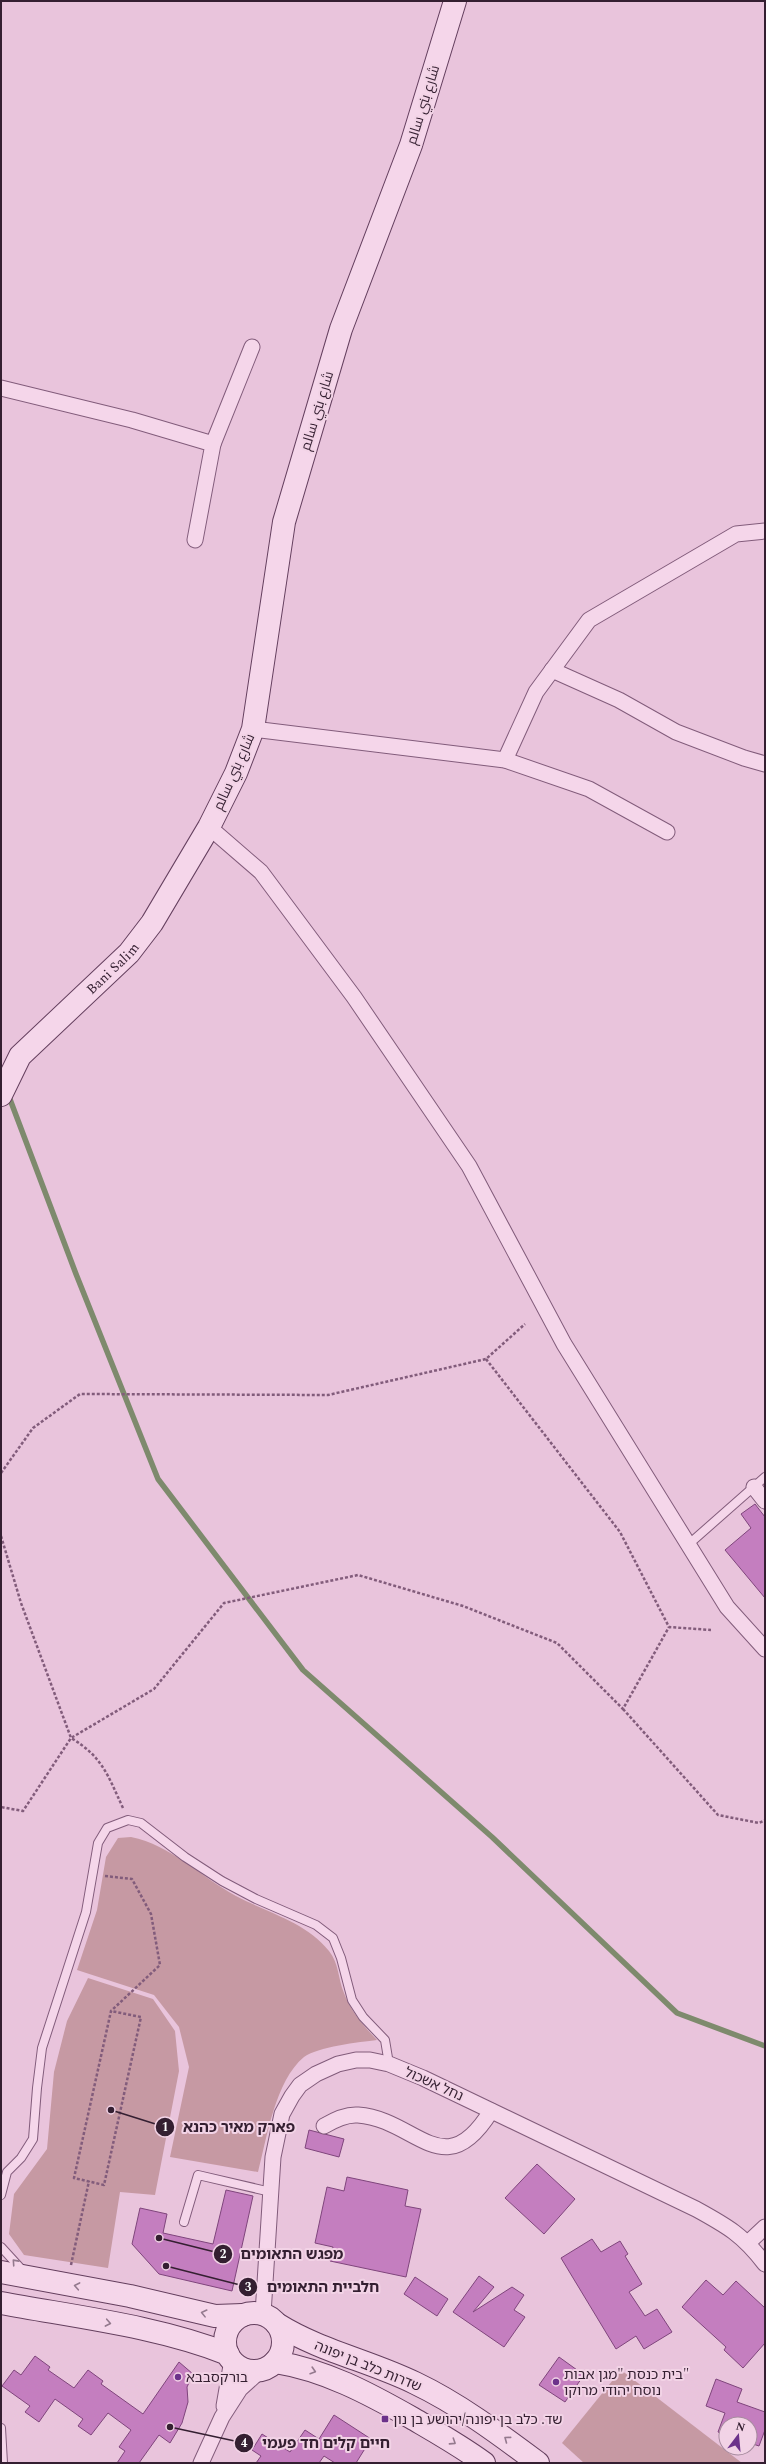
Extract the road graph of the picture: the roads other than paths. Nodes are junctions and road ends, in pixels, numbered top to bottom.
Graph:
1 (455, 1) edge
2 (252, 347) dead end
3 (1, 388) edge
4 (213, 444) junction
5 (765, 531) edge
6 (195, 540) dead end
7 (552, 670) junction
8 (253, 730) junction
9 (504, 760) junction
10 (765, 764) edge
11 (209, 827) junction
12 (666, 832) dead end
13 (1, 1095) edge
14 (759, 1482) edge
15 (765, 1501) edge
16 (689, 1544) junction
17 (765, 1649) edge
18 (389, 2064) junction
19 (491, 2111) junction
20 (324, 2126) dead end
21 (271, 2192) junction
22 (1, 2195) edge
23 (184, 2222) dead end
24 (765, 2227) edge
25 (749, 2242) junction
26 (1, 2247) edge
27 (765, 2264) edge
28 (1, 2272) edge
29 (29, 2277) junction
30 (1, 2303) edge
31 (261, 2318) junction
32 (230, 2357) junction
33 (268, 2366) junction
34 (222, 2417) junction
35 (1, 2428) edge
36 (3, 2463) edge
37 (201, 2463) edge
38 (484, 2463) edge
39 (538, 2463) edge

1 - 8 street, شارع بني سالم
2 - 4 street
3 - 4 street
4 - 6 street
5 - 7 street
7 - 9 street
7 - 10 street
8 - 9 street
8 - 11 street, شارع بني سالم
9 - 12 street
11 - 13 street, Bani Salim
11 - 16 street
14 - 15 street
14 - 16 lane
16 - 17 street
18 - 19 street, נחל אשכול
18 - 21 street, נחל אשכול
18 - 22 lane
19 - 20 street
19 - 25 street, נחל אשכול
21 - 23 lane
21 - 31 street, נחל אשכול
24 - 25 street
25 - 27 street, נחל אשכול
29 -> 26 lane
28 - 29 street
31 -> 29 street
30 -> 32 street
31 - 32 street
31 - 33 street
39 -> 31 street, שדרות כלב בן יפונה
32 - 33 street
32 - 34 street
33 - 34 street
33 -> 38 street, שדרות כלב בן יפונה
34 - 37 street
35 - 36 lane

